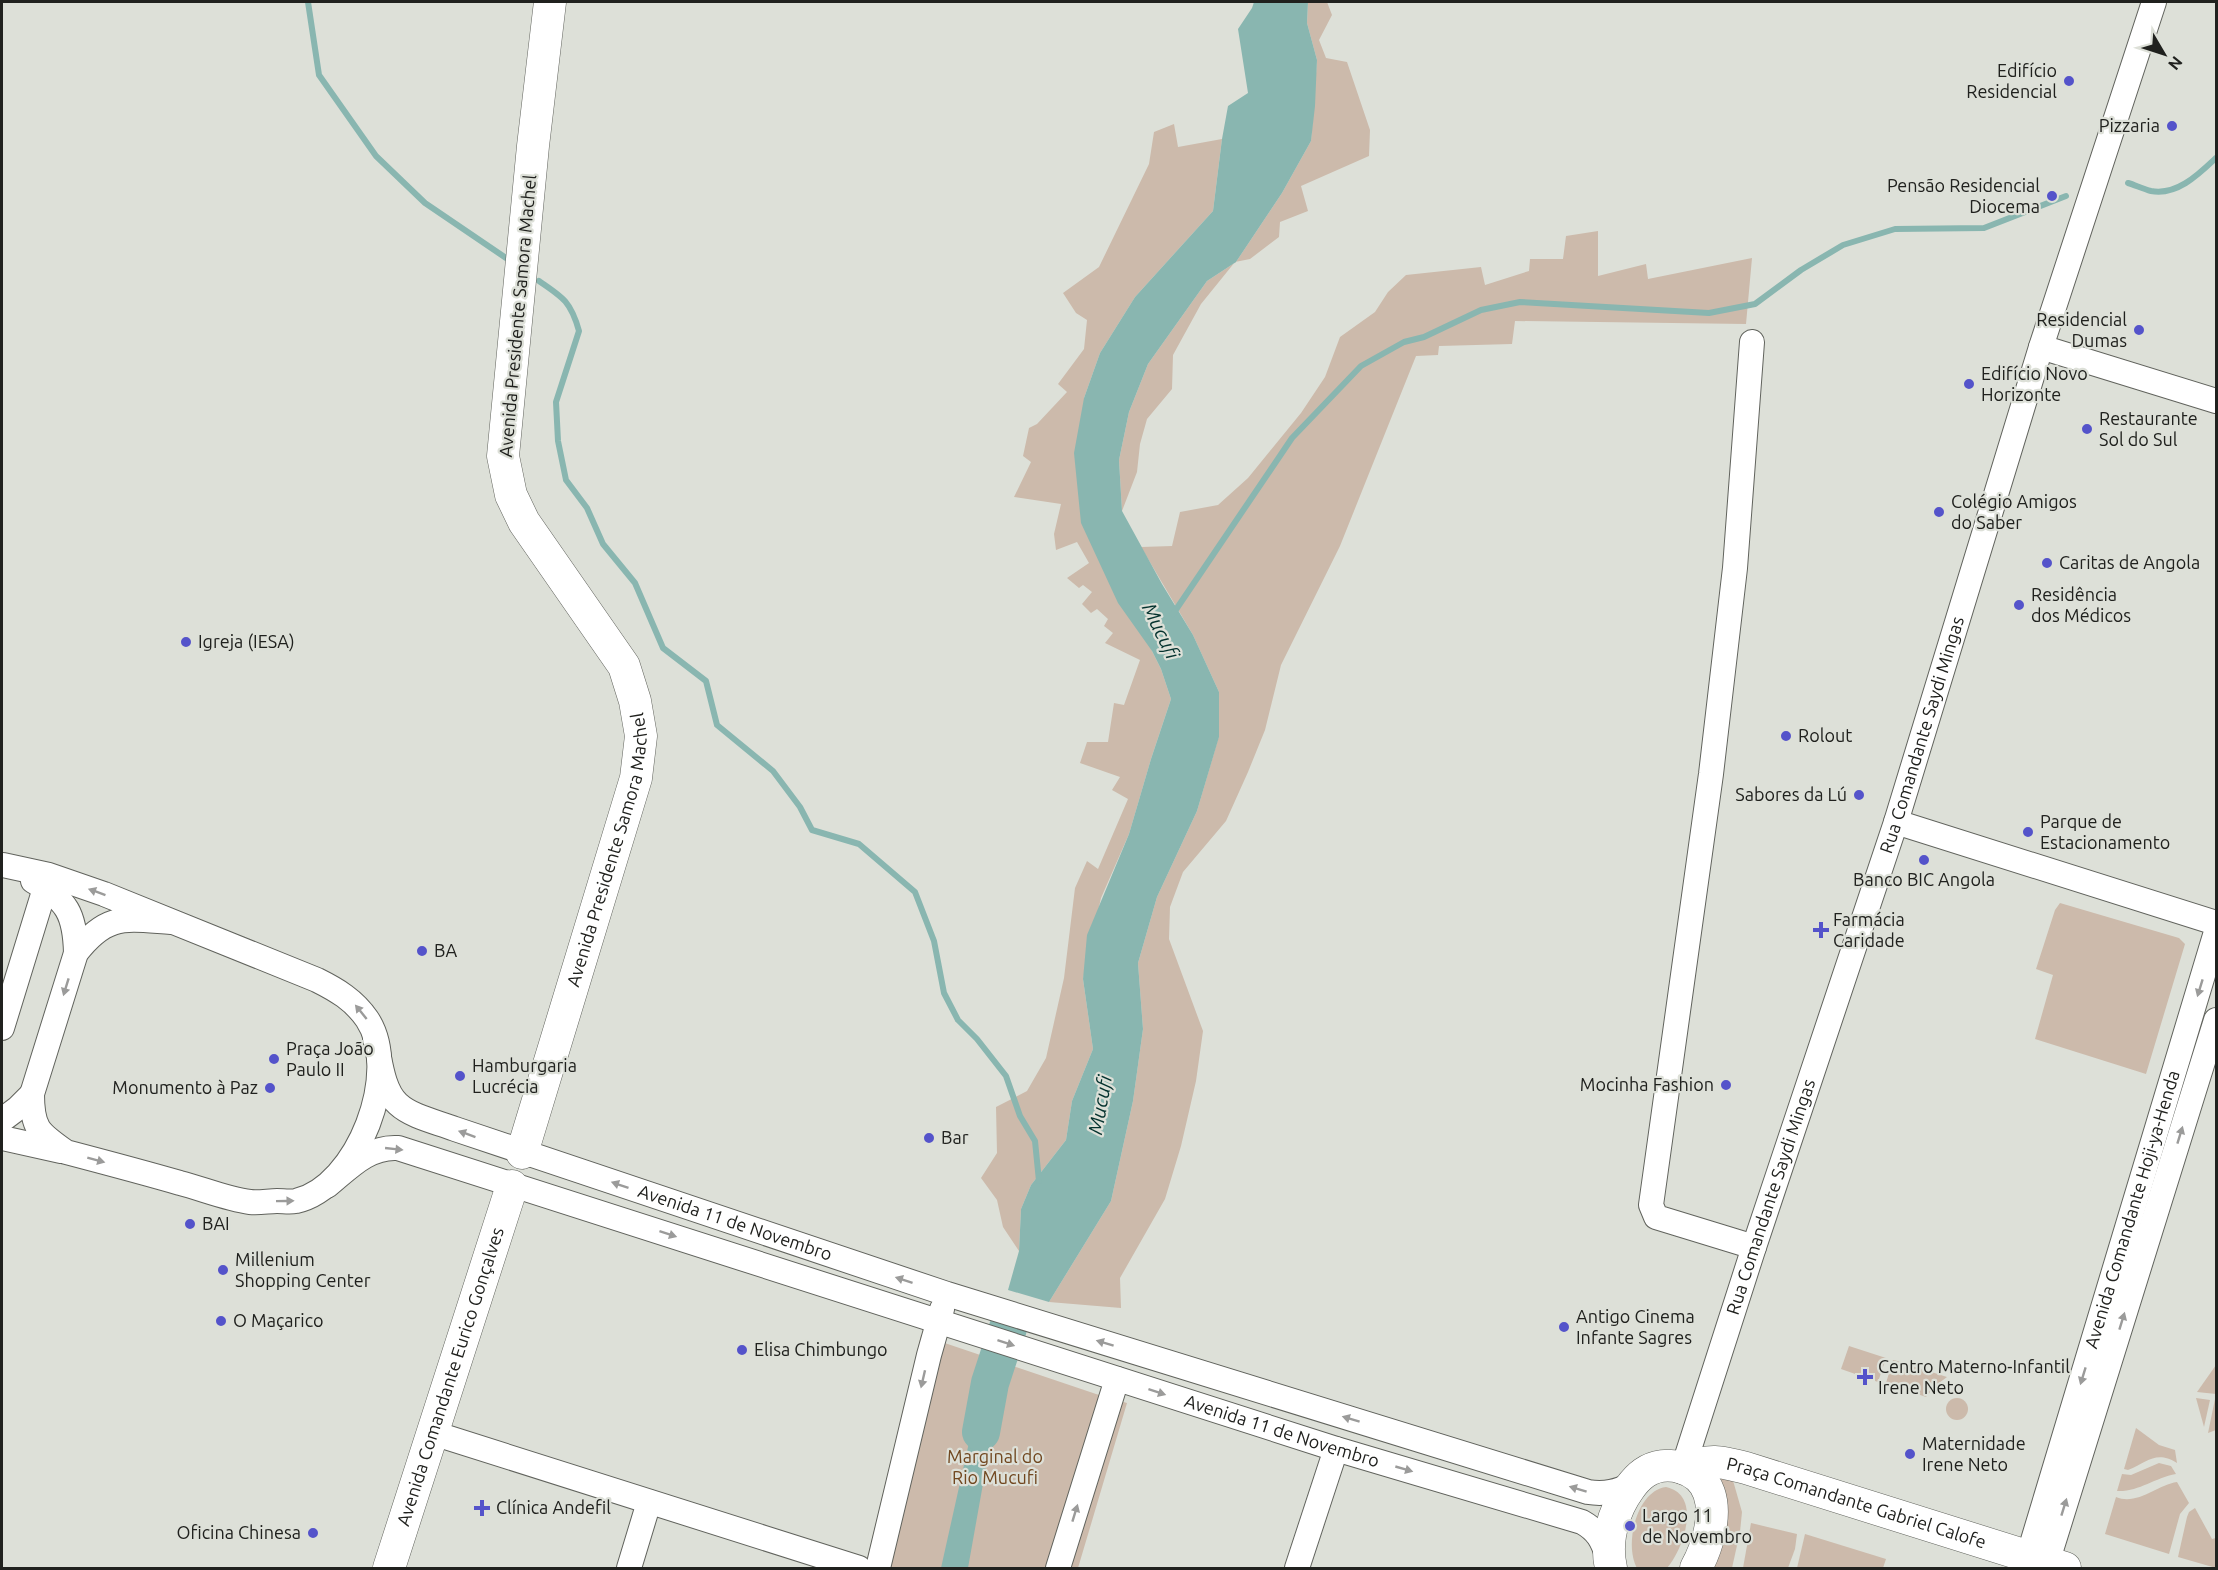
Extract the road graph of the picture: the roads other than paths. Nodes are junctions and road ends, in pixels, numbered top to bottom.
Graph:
1 (550, 2) edge
2 (2154, 2) edge
3 (1752, 342) dead end
4 (2041, 347) junction
5 (2217, 401) edge
6 (1896, 822) junction
7 (2, 865) edge
8 (45, 888) junction
9 (171, 922) junction
10 (2217, 923) edge
11 (2217, 932) edge
12 (76, 953) junction
13 (2217, 1020) edge
14 (2, 1028) edge
15 (375, 1038) junction
16 (32, 1094) junction
17 (2, 1120) edge
18 (2, 1138) edge
19 (66, 1152) junction
20 (522, 1153) junction
21 (327, 1186) junction
22 (512, 1186) junction
23 (1754, 1247) junction
24 (947, 1294) junction
25 (937, 1322) junction
26 (1117, 1379) junction
27 (433, 1433) junction
28 (1336, 1449) junction
29 (1683, 1468) junction
30 (1634, 1484) junction
31 (649, 1502) junction
32 (2047, 1563) edge
33 (1610, 1564) edge
34 (389, 1569) edge
35 (629, 1569) edge
36 (859, 1569) edge
37 (878, 1569) edge
38 (1058, 1569) edge
39 (1297, 1569) edge
40 (1696, 1569) edge

1 - 20 main road, Avenida Presidente Samora Machel
2 - 4 street, Rua Comandante Saydi Mingas
3 - 23 street
4 - 5 street
4 - 6 street, Rua Comandante Saydi Mingas
6 - 10 street
6 - 23 street, Rua Comandante Saydi Mingas
7 - 8 street
9 -> 7 street
8 - 12 street
8 - 14 street
9 - 12 street
15 -> 9 street
11 -> 32 street, Avenida Comandante Hoji-ya-Henda
12 -> 16 street
32 -> 13 street, Avenida Comandante Hoji-ya-Henda
20 -> 15 street, Avenida 11 de Novembro
15 - 21 street
16 - 17 street
16 - 19 street
18 - 19 street
19 -> 21 street
20 - 22 street
24 -> 20 street, Avenida 11 de Novembro
21 -> 22 street, Avenida 11 de Novembro
22 -> 25 street, Avenida 11 de Novembro
22 - 27 main road, Avenida Comandante Eurico Gonçalves
23 - 29 street, Rua Comandante Saydi Mingas
24 - 25 street
30 -> 24 street, Avenida 11 de Novembro
25 -> 26 street, Avenida 11 de Novembro
25 -> 37 street
26 -> 28 street, Avenida 11 de Novembro
38 -> 26 street
27 - 31 street
27 - 34 main road, Avenida Comandante Eurico Gonçalves
28 -> 33 street, Avenida 11 de Novembro
28 - 39 street
29 - 30 main road, Praça Comandante Gabriel Calofe
29 - 32 main road, Praça Comandante Gabriel Calofe
29 - 40 main road
30 - 33 main road
31 - 35 street
31 - 36 street

